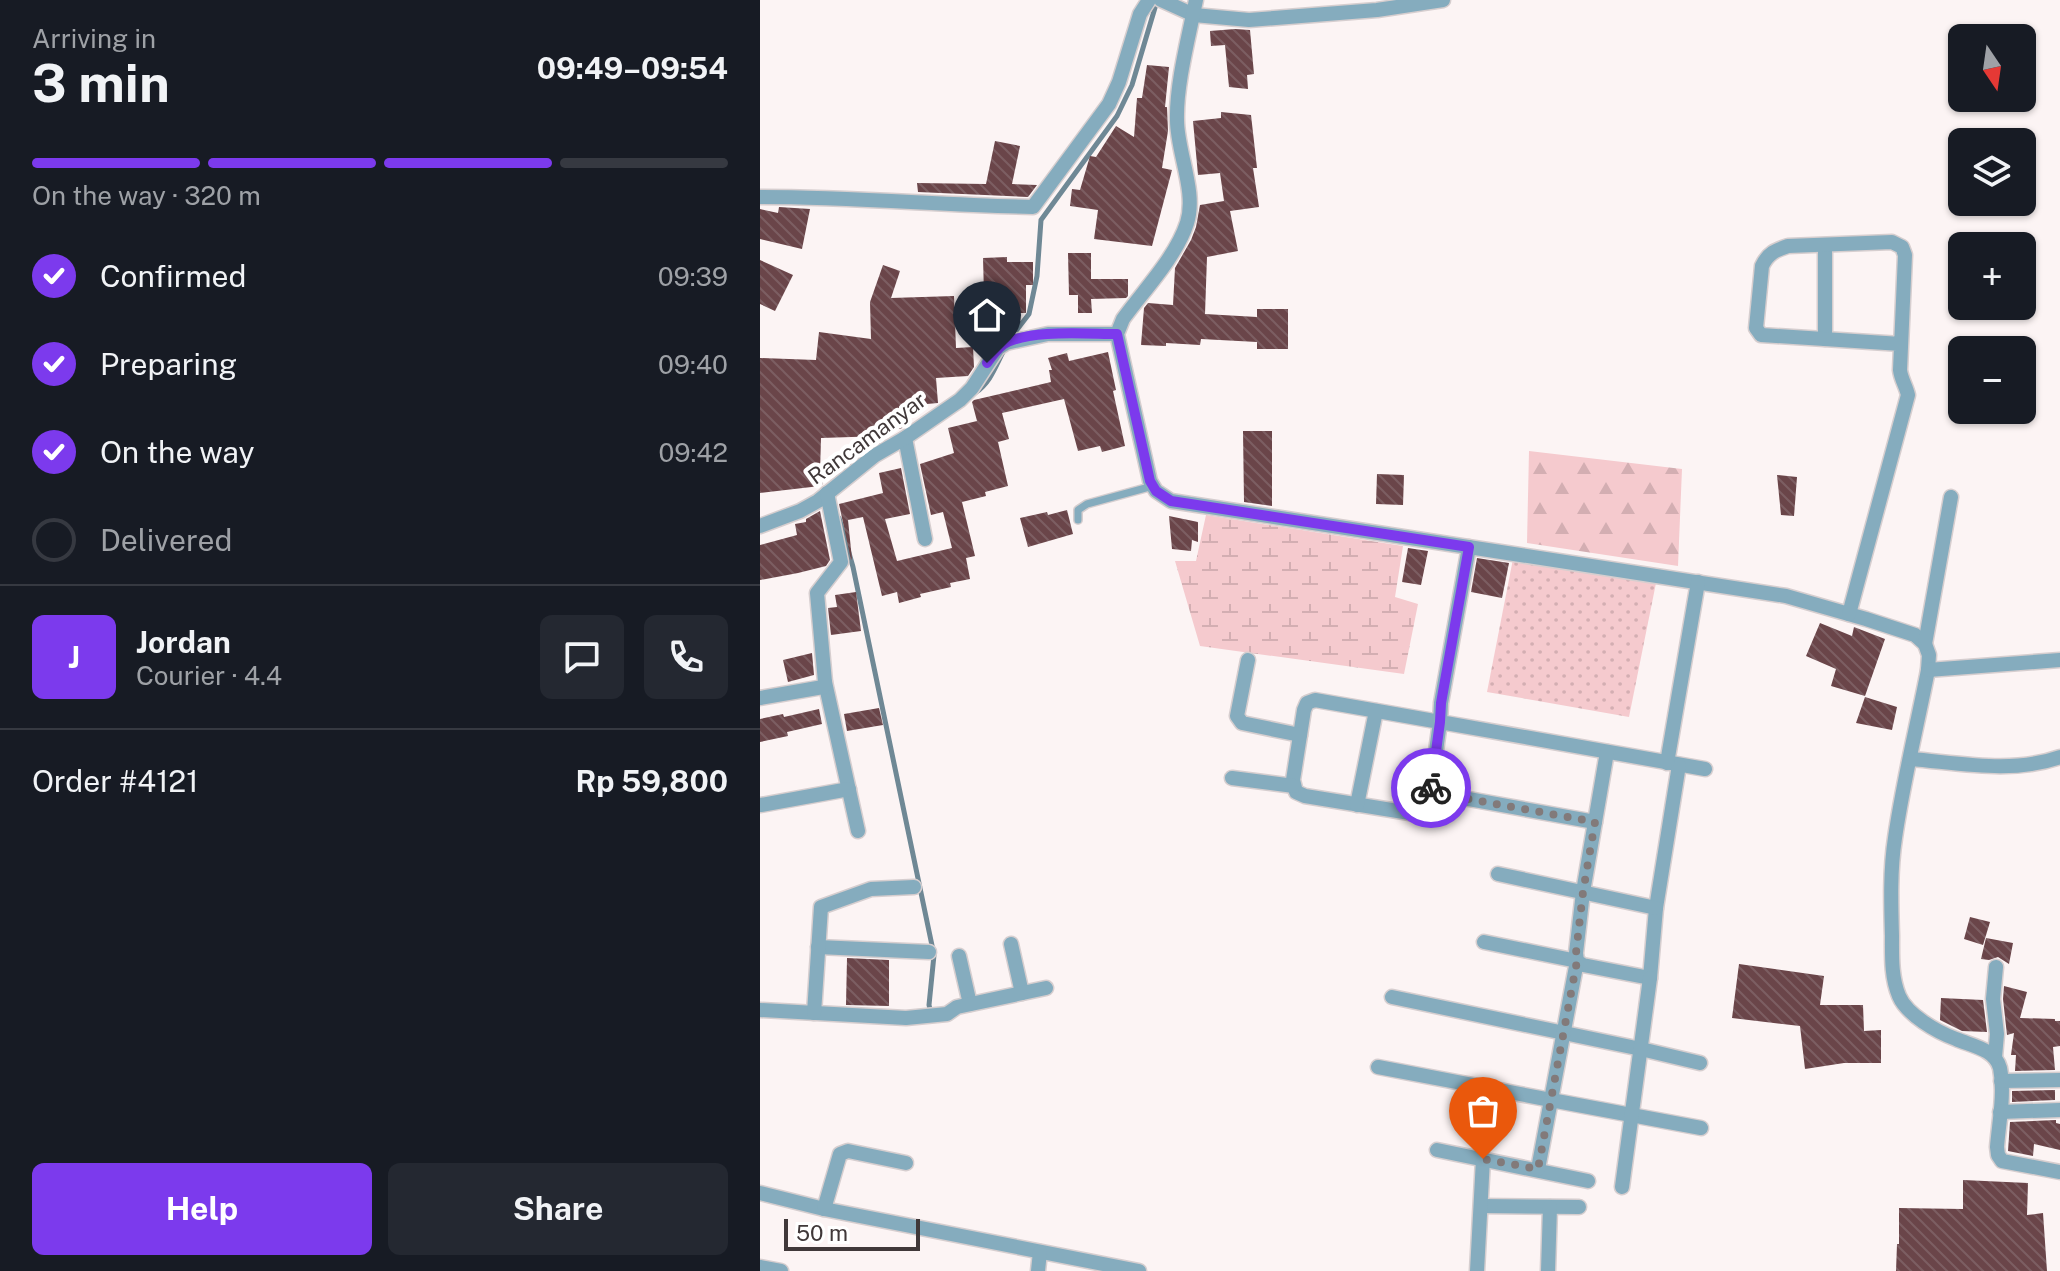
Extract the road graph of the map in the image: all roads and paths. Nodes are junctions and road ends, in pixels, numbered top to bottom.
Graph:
1 (1149, 0) edge
2 (1443, 0) edge
3 (1167, 3) edge
4 (1195, 7) edge
5 (760, 197) edge
6 (1825, 245) junction
7 (1117, 334) junction
8 (1825, 339) junction
9 (1901, 344) junction
10 (905, 438) junction
11 (1153, 486) junction
12 (827, 493) junction
13 (1951, 497) dead end
14 (1078, 520) dead end
15 (760, 526) edge
16 (925, 539) dead end
17 (1469, 547) junction
18 (1698, 582) junction
19 (1849, 614) junction
20 (1925, 644) junction
21 (1248, 660) dead end
22 (2060, 660) edge
23 (1928, 670) junction
24 (825, 682) junction
25 (760, 698) edge
26 (1376, 711) junction
27 (1440, 722) junction
28 (1300, 735) junction
29 (1607, 752) junction
30 (2060, 757) edge
31 (1911, 759) junction
32 (1673, 764) junction
33 (1705, 769) dead end
34 (1232, 778) dead end
35 (1294, 786) junction
36 (849, 789) junction
37 (1430, 792) junction
38 (761, 805) edge
39 (1357, 805) junction
40 (1595, 822) junction
41 (858, 831) dead end
42 (1498, 874) dead end
43 (914, 887) dead end
44 (1583, 892) junction
45 (1656, 908) junction
46 (1484, 942) dead end
47 (1011, 944) dead end
48 (818, 947) junction
49 (929, 952) dead end
50 (959, 956) dead end
51 (1577, 961) junction
52 (1996, 967) dead end
53 (1650, 978) junction
54 (1046, 988) dead end
55 (1022, 993) junction
56 (1392, 997) dead end
57 (970, 1004) junction
58 (760, 1010) edge
59 (814, 1013) junction
60 (1565, 1032) junction
61 (1641, 1049) junction
62 (1995, 1057) junction
63 (1700, 1063) dead end
64 (1378, 1067) dead end
65 (2060, 1080) edge
66 (2001, 1081) junction
67 (1551, 1100) junction
68 (2060, 1110) edge
69 (2000, 1112) junction
70 (1631, 1115) junction
71 (1701, 1128) dead end
72 (1437, 1150) dead end
73 (1483, 1159) junction
74 (906, 1163) dead end
75 (1538, 1169) junction
76 (2060, 1172) edge
77 (1588, 1181) dead end
78 (1622, 1187) dead end
79 (760, 1193) edge
80 (1482, 1206) junction
81 (1550, 1207) junction
82 (1579, 1207) dead end
83 (824, 1209) junction
84 (1040, 1252) junction
85 (760, 1267) edge
86 (781, 1271) edge
87 (1038, 1271) edge
88 (1139, 1271) edge
89 (1477, 1271) edge
90 (1548, 1271) edge

1 - 5 street
2 - 4 street
3 - 4 street
4 - 7 street
6 - 8 street
6 - 8 street
6 - 9 street
7 - 10 street, Rancamanyar
7 - 11 street
8 - 9 street
9 - 19 street
10 - 12 street, Rancamanyar
10 - 16 street
11 - 14 lane
11 - 17 street
12 - 15 street, Rancamanyar
12 - 24 street
13 - 20 street
17 - 18 street
17 - 27 street
18 - 19 street
18 - 32 street
19 - 20 street
20 - 23 street
21 - 28 street
22 - 23 street
23 - 31 street
24 - 25 street
24 - 36 street
26 - 27 street
26 - 28 street
26 - 39 street
27 - 29 street
27 - 37 street
28 - 35 street
29 - 32 street
29 - 40 street
30 - 31 street
31 - 62 street
32 - 33 street
32 - 45 street
34 - 35 street
35 - 39 street
36 - 38 street
36 - 41 street
37 - 39 street
37 - 40 street
40 - 44 street
42 - 44 street
43 - 48 street
44 - 45 street
44 - 51 street
45 - 53 street
46 - 51 street
47 - 55 street
48 - 49 street
48 - 59 street
50 - 57 street
51 - 53 street
51 - 60 street
52 - 62 street
53 - 61 street
54 - 55 street
55 - 57 street
56 - 60 street
57 - 59 street
58 - 59 street
60 - 61 street
60 - 67 street
61 - 63 street
61 - 70 street
62 - 66 street
64 - 67 street
65 - 66 street
66 - 69 street
67 - 70 street
67 - 75 street
68 - 69 street
69 - 76 street
70 - 71 street
70 - 78 street
72 - 73 street
73 - 75 street
73 - 80 street
74 - 83 street
75 - 77 street
79 - 83 street
80 - 81 street
80 - 89 street
81 - 82 street
81 - 90 street
83 - 84 street
84 - 87 street
84 - 88 street
85 - 86 street

